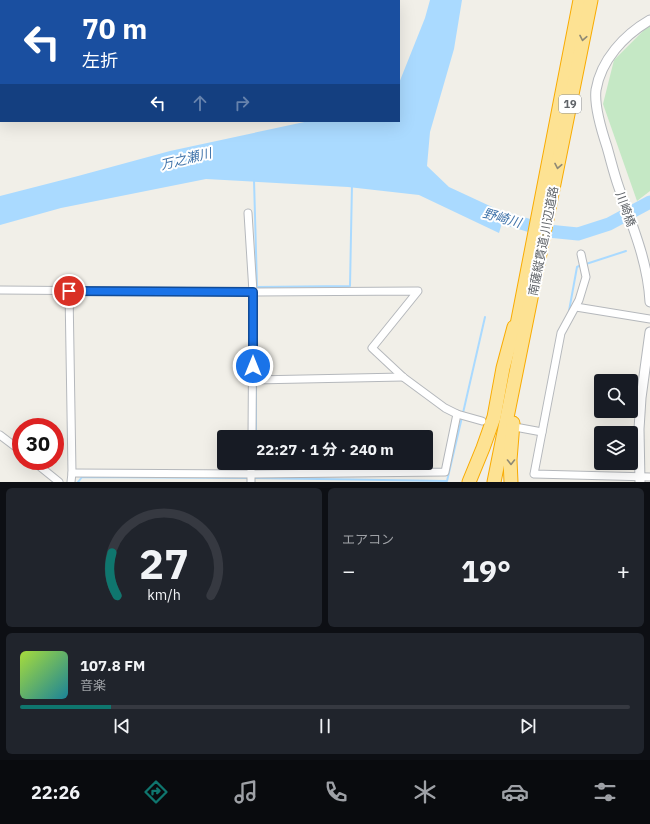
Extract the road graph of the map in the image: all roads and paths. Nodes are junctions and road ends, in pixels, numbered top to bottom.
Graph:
1 (580, 0) edge
2 (591, 0) edge
3 (650, 20) edge
4 (544, 207) junction
5 (248, 213) dead end
6 (581, 254) dead end
7 (0, 290) edge
8 (69, 291) junction
9 (253, 292) junction
10 (527, 295) junction
11 (650, 302) edge
12 (576, 307) junction
13 (650, 318) edge
14 (650, 332) edge
15 (403, 377) junction
16 (255, 380) junction
17 (457, 414) junction
18 (482, 421) dead end
19 (515, 427) dead end
20 (252, 430) edge
21 (542, 432) junction
22 (0, 435) edge
23 (12, 444) edge
24 (44, 470) edge
25 (251, 470) edge
26 (72, 473) junction
27 (251, 474) junction
28 (650, 477) edge
29 (640, 479) edge
30 (59, 482) edge
31 (71, 482) edge
32 (251, 482) edge
33 (469, 482) edge
34 (487, 482) edge
35 (494, 482) edge
36 (511, 482) edge

1 - 4 highway, 南薩縦貫道;川辺道路 / 19
2 -> 4 highway, 南薩縦貫道;川辺道路 / 19
3 - 11 street, 川崎橋
4 - 10 highway, 南薩縦貫道;川辺道路 / 19
5 - 9 street
6 - 12 street
7 - 8 street
8 - 9 street
8 - 26 street
9 - 15 street
9 - 16 street
10 - 33 highway, 19
10 - 34 highway, 南薩縦貫道;川辺道路 / 19
10 - 35 highway, 南薩縦貫道;川辺道路 / 19
10 -> 36 highway, 19
12 - 13 street
12 - 21 street
14 - 29 street
15 - 16 street
15 - 17 street
16 - 20 street
17 - 18 street
17 - 27 street
19 - 21 street
21 - 29 street
22 - 23 street
24 - 30 street
25 - 27 street
26 - 27 street
26 - 31 street
27 - 32 street
28 - 29 street

